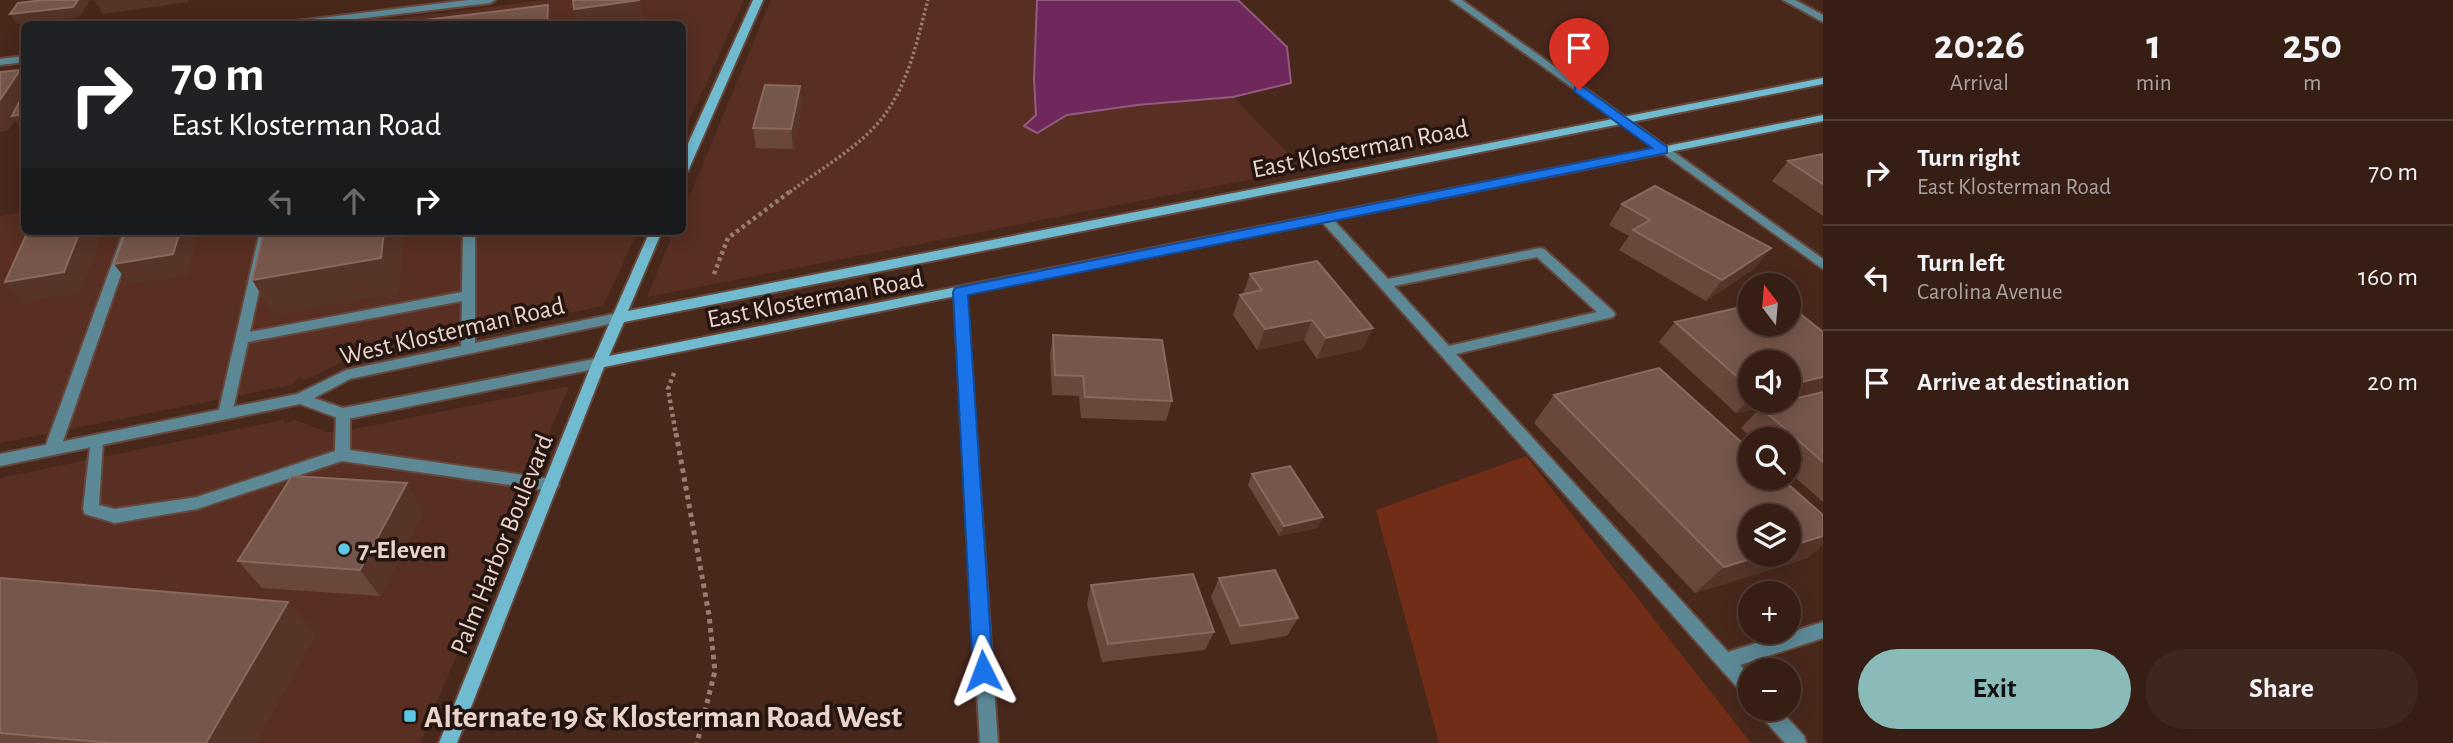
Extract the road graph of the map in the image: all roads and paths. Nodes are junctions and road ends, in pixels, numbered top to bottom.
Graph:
1 (490, 0) edge
2 (758, 0) edge
3 (928, 0) edge
4 (1456, 0) edge
5 (1788, 0) edge
6 (1823, 19) edge
7 (320, 21) edge
8 (21, 59) edge
9 (0, 62) edge
10 (1823, 80) edge
11 (1823, 118) edge
12 (1620, 120) junction
13 (1663, 150) junction
14 (686, 157) edge
15 (1326, 219) junction
16 (129, 235) edge
17 (266, 235) edge
18 (469, 235) edge
19 (654, 235) edge
20 (1823, 265) edge
21 (1385, 284) junction
22 (960, 292) junction
23 (468, 295) junction
24 (705, 300) junction
25 (618, 318) junction
26 (242, 338) junction
27 (685, 347) junction
28 (468, 349) junction
29 (1446, 352) junction
30 (599, 363) junction
31 (300, 399) junction
32 (225, 414) junction
33 (343, 414) junction
34 (96, 441) junction
35 (52, 450) junction
36 (342, 455) junction
37 (0, 460) edge
38 (551, 485) junction
39 (1823, 630) edge
40 (1725, 661) junction
41 (1738, 676) edge
42 (1778, 721) edge
43 (449, 743) edge
44 (697, 743) edge
45 (989, 743) edge
46 (1797, 743) edge

1 - 7 street
2 - 14 main road
3 - 24 path
4 - 12 street
5 - 6 street
8 - 9 street
10 - 12 main road, East Klosterman Road
11 - 13 main road, East Klosterman Road
12 - 13 street
12 - 24 main road, East Klosterman Road
13 - 15 main road, East Klosterman Road
13 - 20 street
15 - 21 street
15 - 22 main road, East Klosterman Road
16 - 35 street
17 - 26 street
18 - 23 street
19 - 25 main road, Palm Harbor Boulevard
21 - 29 street
21 - 29 street
22 - 27 main road, East Klosterman Road
22 - 45 street
23 - 26 street
23 - 28 street
24 - 25 main road, East Klosterman Road
25 - 28 street, West Klosterman Road
25 - 30 main road, Palm Harbor Boulevard
26 - 32 street
27 - 30 main road, East Klosterman Road
27 - 44 path
28 - 31 street, West Klosterman Road
29 - 40 street
30 - 33 street
30 - 38 main road, Palm Harbor Boulevard
31 - 32 street, West Klosterman Road
31 - 33 street
32 - 34 street, West Klosterman Road
33 - 36 street
34 - 35 street, West Klosterman Road
34 - 36 street
35 - 37 street, West Klosterman Road
36 - 38 street
38 - 43 main road, Palm Harbor Boulevard
39 - 40 street
40 - 41 street
42 - 46 street

